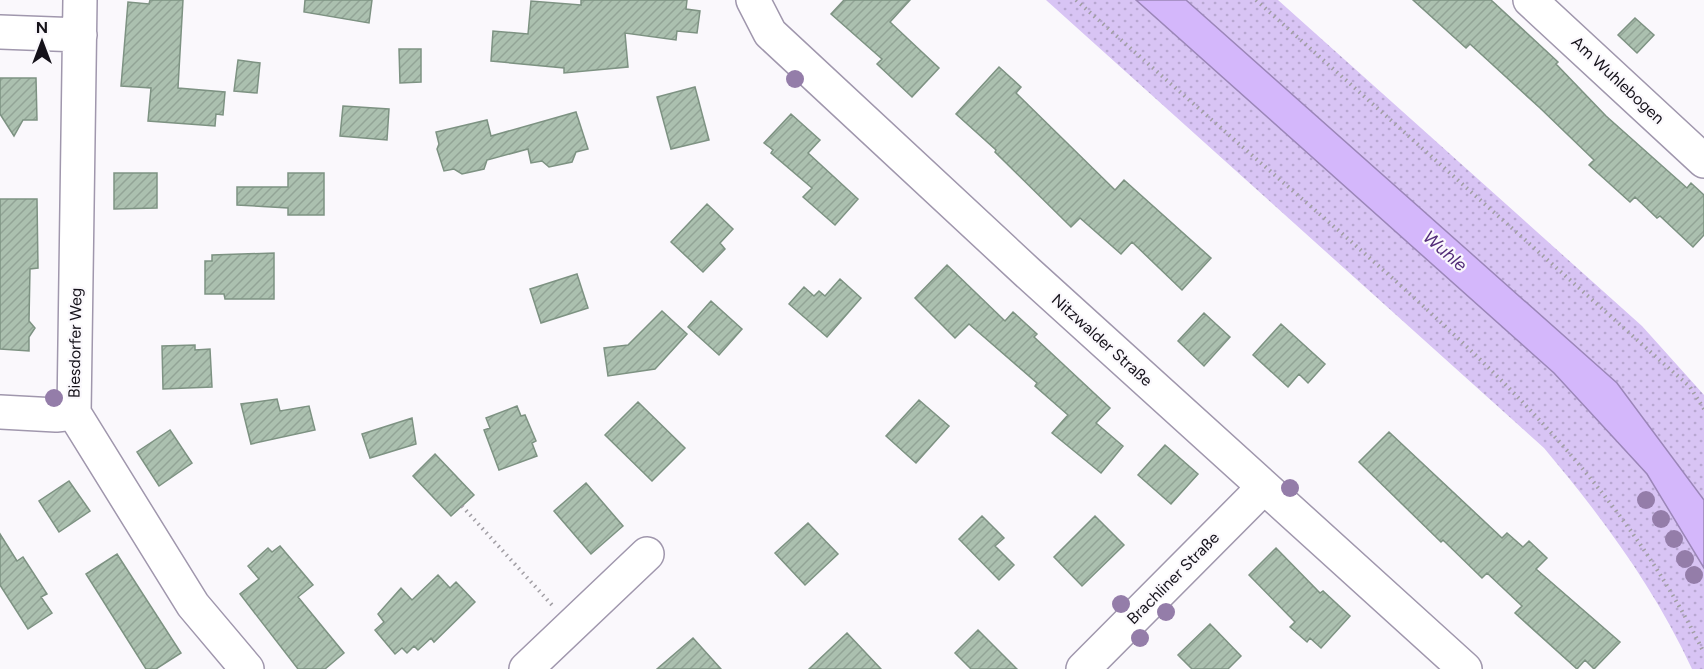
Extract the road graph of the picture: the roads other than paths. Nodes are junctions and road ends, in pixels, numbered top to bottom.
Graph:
1 (80, 0) edge
2 (753, 0) edge
3 (1530, 0) edge
4 (0, 32) edge
5 (80, 35) junction
6 (1704, 160) edge
7 (0, 412) edge
8 (74, 413) junction
9 (1264, 487) junction
10 (647, 554) dead end
11 (247, 669) edge
12 (526, 669) edge
13 (1083, 669) edge
14 (1464, 669) edge

1 - 5 street, Biesdorfer Weg
2 - 9 street, Nitzwalder Straße
3 - 6 street, Am Wuhlebogen
4 - 5 street
5 - 8 street, Biesdorfer Weg
7 - 8 street
8 - 11 street, Biesdorfer Weg
9 - 13 street, Brachliner Straße
9 - 14 street, Nitzwalder Straße
10 - 12 street

